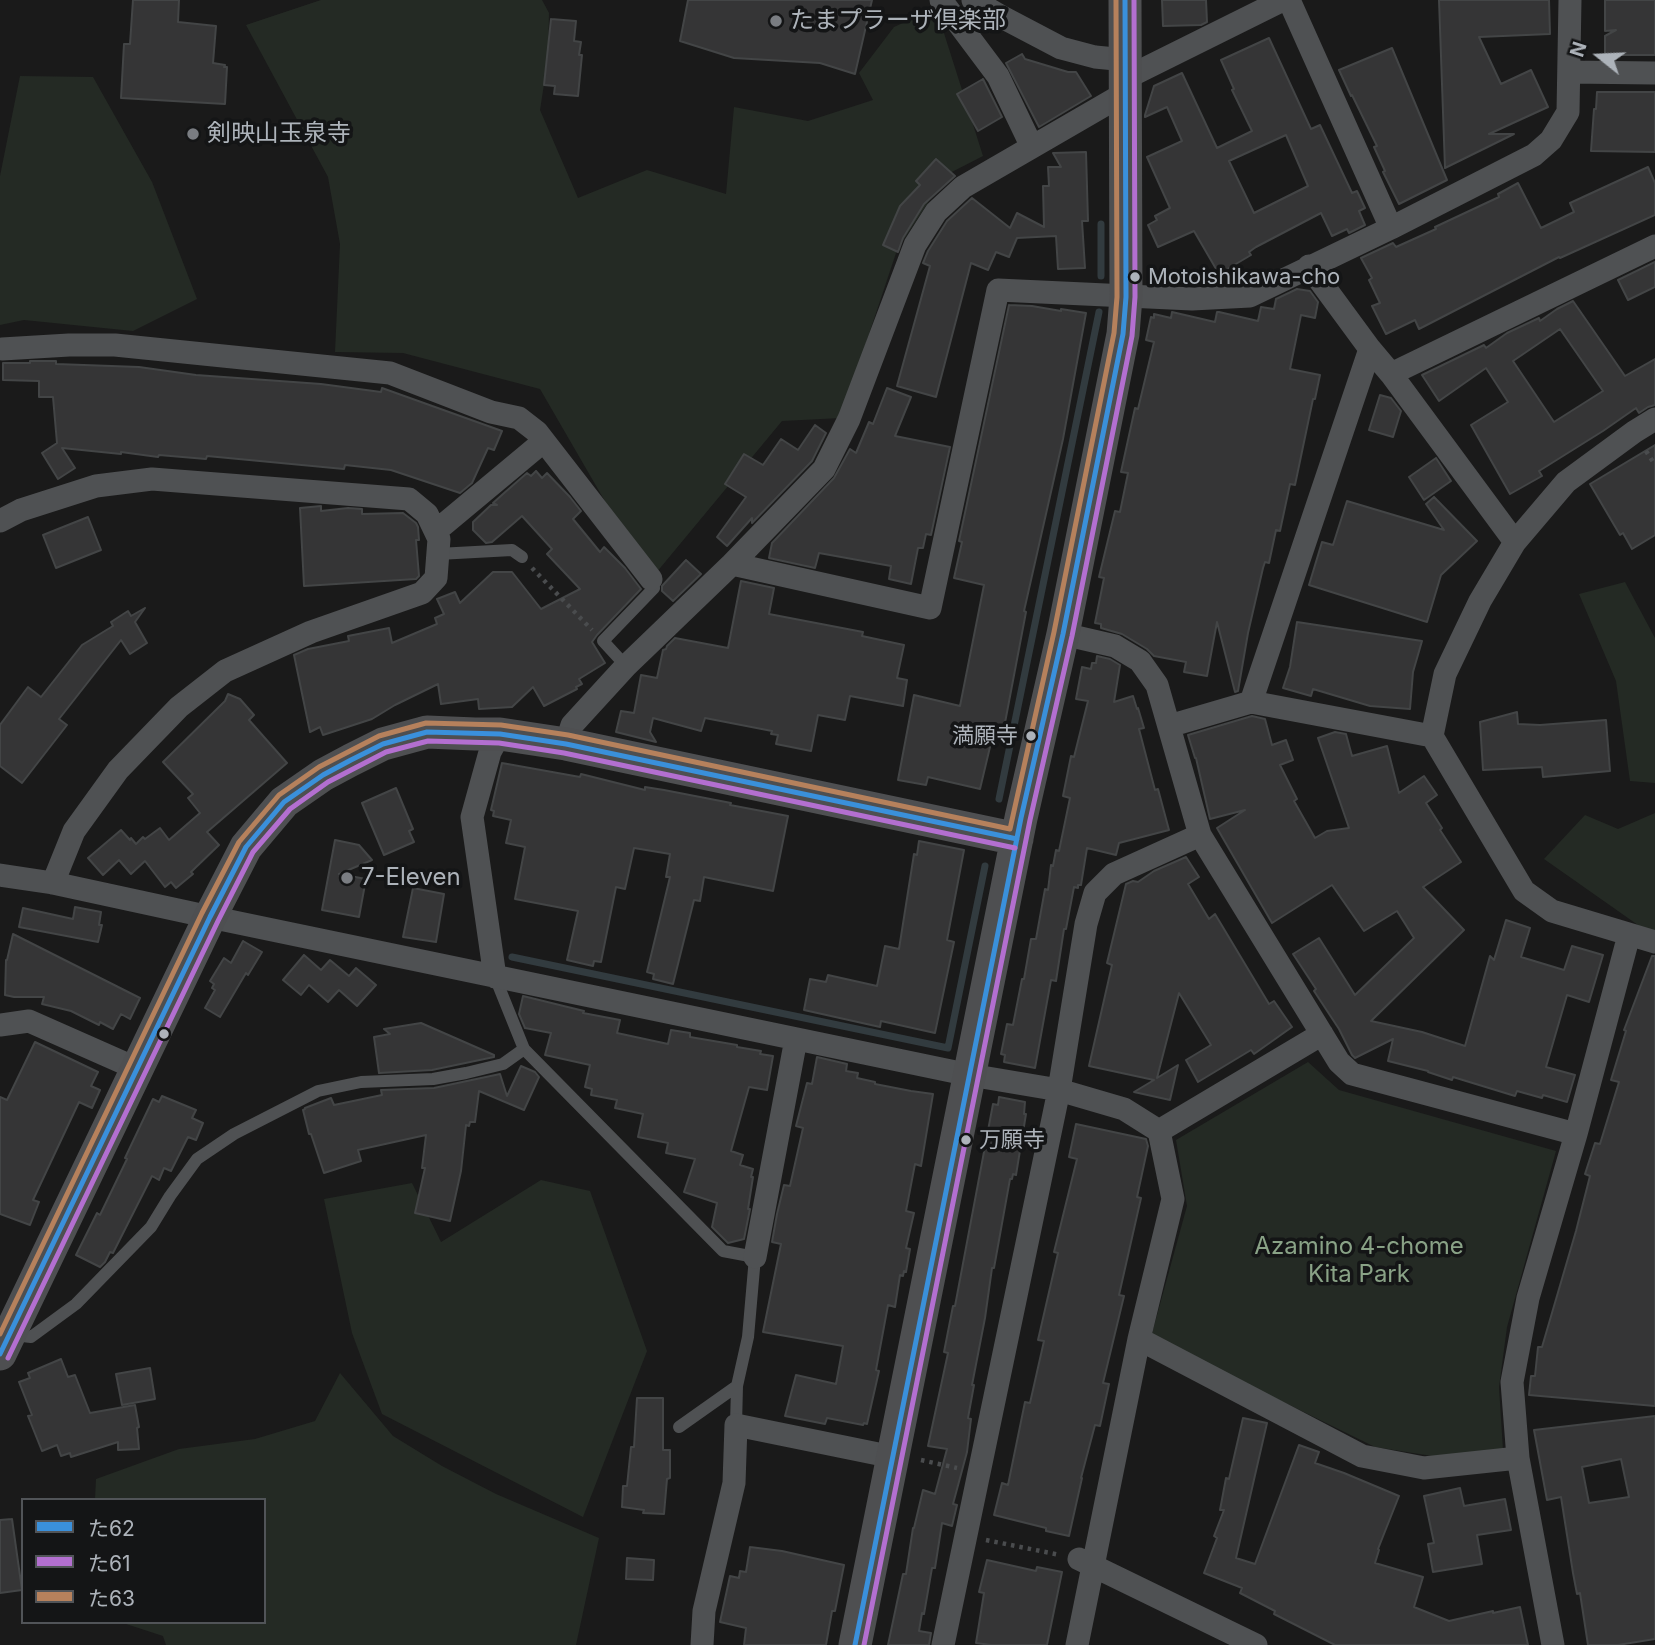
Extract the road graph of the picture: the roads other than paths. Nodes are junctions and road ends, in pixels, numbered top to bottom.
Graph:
1 (941, 0) edge
2 (973, 0) edge
3 (1125, 0) edge
4 (1283, 0) edge
5 (1289, 0) edge
6 (1570, 0) edge
7 (1569, 72) junction
8 (1655, 73) edge
9 (1126, 77) junction
10 (1032, 147) junction
11 (1391, 228) junction
12 (1655, 246) edge
13 (1309, 266) junction
14 (1126, 297) junction
15 (2, 349) dead end
16 (1370, 349) junction
17 (1391, 374) junction
18 (1655, 419) edge
19 (544, 441) junction
20 (0, 521) edge
21 (1516, 542) junction
22 (437, 543) junction
23 (522, 557) road end
24 (732, 564) junction
25 (651, 579) joint
26 (1063, 634) junction
27 (626, 666) junction
28 (1251, 702) junction
29 (1169, 726) junction
30 (500, 734) junction
31 (1432, 736) junction
32 (566, 744) junction
33 (1200, 835) junction
34 (1017, 839) junction
35 (0, 875) edge
36 (53, 883) junction
37 (210, 917) junction
38 (1629, 935) junction
39 (1655, 942) edge
40 (495, 977) junction
41 (0, 1025) edge
42 (1322, 1034) junction
43 (796, 1039) junction
44 (524, 1049) junction
45 (137, 1070) junction
46 (970, 1076) junction
47 (1059, 1090) junction
48 (1159, 1131) junction
49 (1576, 1134) junction
50 (755, 1257) junction
51 (1139, 1339) junction
52 (5, 1344) edge
53 (737, 1386) junction
54 (736, 1425) junction
55 (678, 1427) dead end
56 (1518, 1458) junction
57 (907, 1459) junction
58 (1086, 1562) junction
59 (702, 1645) edge
60 (855, 1645) edge
61 (943, 1645) edge
62 (1077, 1645) edge
63 (1256, 1645) edge
64 (1553, 1645) edge

1 - 10 street
2 - 9 street
3 - 9 street
4 - 9 street
5 - 11 street
6 - 7 street
7 - 8 street
7 - 11 street
9 - 10 street
9 - 14 street
10 - 24 street
11 - 13 street
12 - 17 street
13 - 14 street
13 - 16 street
14 - 24 street
14 - 26 street
15 - 19 street
16 - 17 street
16 - 28 street
17 - 21 street
18 - 21 street
19 - 22 street
19 - 25 street
20 - 22 street
21 - 31 street
22 - 23 lane
22 - 36 street
24 - 27 street
25 - 27 lane
26 - 29 street
26 - 34 street
27 - 32 street
28 - 29 street
28 - 31 street
29 - 33 street
30 - 32 street
30 - 37 street
30 - 40 street
31 - 38 street
32 - 34 street
33 - 42 street
33 - 47 street
34 - 46 street
35 - 36 street
36 - 37 street
37 - 40 street
37 - 45 street
38 - 39 street
38 - 49 street
40 - 43 street
40 - 44 lane
41 - 45 street
42 - 48 street
42 - 49 street
43 - 46 street
43 - 50 street
44 - 50 lane
44 - 52 lane
45 - 52 street
46 - 47 street
46 - 57 street
47 - 48 street
47 - 61 street
48 - 51 street
49 - 56 street
50 - 53 lane
51 - 56 street
51 - 58 street
53 - 54 lane
53 - 55 lane
54 - 57 street
54 - 59 street
56 - 64 street
57 - 60 street
58 - 62 street
58 - 63 street

